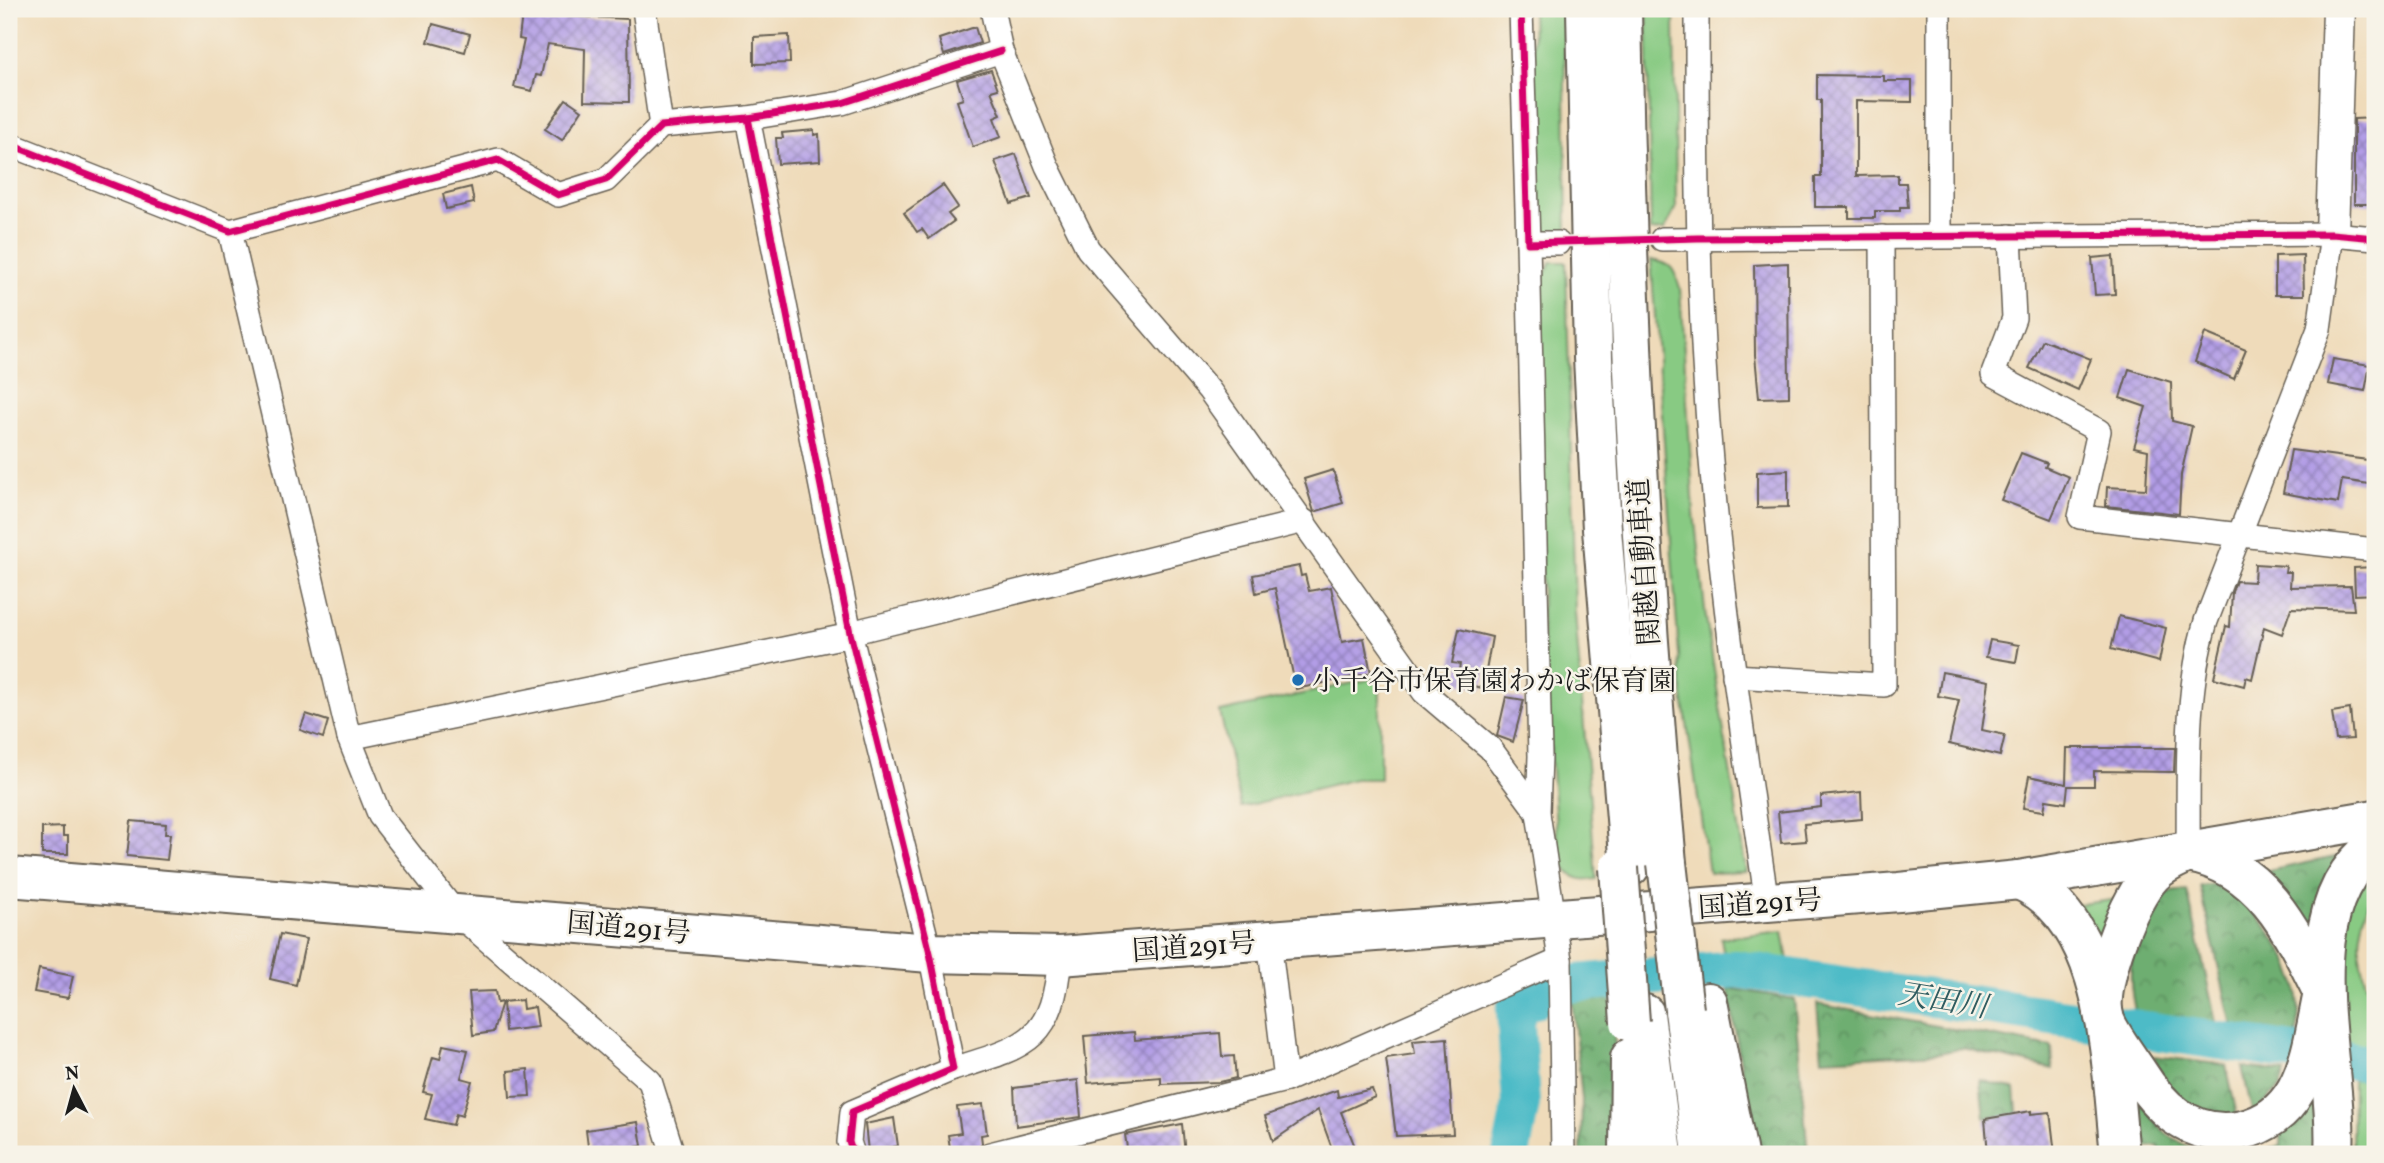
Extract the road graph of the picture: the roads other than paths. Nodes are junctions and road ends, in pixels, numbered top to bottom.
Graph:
1 (644, 9) edge
2 (992, 9) edge
3 (1521, 9) edge
4 (1586, 9) edge
5 (1622, 9) edge
6 (1697, 9) edge
7 (1939, 9) edge
8 (2339, 9) edge
9 (1001, 51) junction
10 (748, 118) junction
11 (661, 126) junction
12 (9, 144) edge
13 (230, 231) junction
14 (2332, 234) junction
15 (1939, 236) junction
16 (2010, 236) junction
17 (1882, 237) junction
18 (1697, 238) junction
19 (2375, 238) edge
20 (1662, 239) dead end
21 (1528, 243) junction
22 (1558, 243) dead end
23 (1304, 521) junction
24 (2240, 536) junction
25 (2375, 550) edge
26 (851, 634) junction
27 (1734, 676) junction
28 (349, 738) junction
29 (1538, 813) junction
30 (2375, 819) edge
31 (2375, 846) edge
32 (2188, 853) junction
33 (9, 877) edge
34 (2020, 880) junction
35 (1767, 903) junction
36 (454, 912) junction
37 (1553, 919) junction
38 (1269, 940) junction
39 (930, 953) junction
40 (1060, 956) junction
41 (1560, 960) junction
42 (2323, 993) junction
43 (1696, 1006) junction
44 (2103, 1016) junction
45 (1638, 1018) junction
46 (953, 1069) junction
47 (1286, 1080) junction
48 (673, 1154) edge
49 (853, 1154) edge
50 (990, 1154) edge
51 (1563, 1154) edge
52 (1629, 1154) edge
53 (1664, 1154) edge
54 (1702, 1154) edge
55 (1738, 1154) edge
56 (2120, 1154) edge
57 (2334, 1154) edge

1 - 11 street
2 - 9 street
3 - 21 street
4 - 45 highway, 関越自動車道
5 - 43 highway, 関越自動車道, bridge
6 - 18 street
7 - 15 street
8 - 14 street
9 - 10 street
9 - 23 street
10 - 11 street
10 - 26 street
11 - 13 street
12 - 13 street
13 - 28 street
14 - 16 street
14 - 19 street
14 - 24 street
15 - 16 street
15 - 17 street
16 - 24 street
17 - 18 street
17 - 27 street
18 - 20 street
18 - 27 street
21 - 22 street
21 - 29 street
23 - 26 street
23 - 29 street
24 - 25 street
24 - 32 street
26 - 28 street
26 - 39 street
27 - 35 street
28 - 36 street
29 - 37 street
30 - 32 highway, 国道291号
31 - 42 highway
32 - 34 highway, 国道291号
32 - 42 highway
32 - 44 highway
33 - 36 highway, 国道291号
34 - 35 highway, 国道291号
34 - 44 highway
35 - 37 highway, 国道291号
36 - 39 highway, 国道291号
36 - 48 street
37 - 38 highway, 国道291号
37 - 41 street
38 - 40 highway, 国道291号
38 - 47 street
39 - 40 highway, 国道291号
39 - 46 street
40 - 46 street
41 - 47 street
41 - 51 street
42 - 44 highway
42 - 57 highway
43 - 54 highway, 関越自動車道
43 - 55 highway
44 - 56 highway
45 - 52 highway
45 - 53 highway, 関越自動車道
46 - 49 street
47 - 50 street

